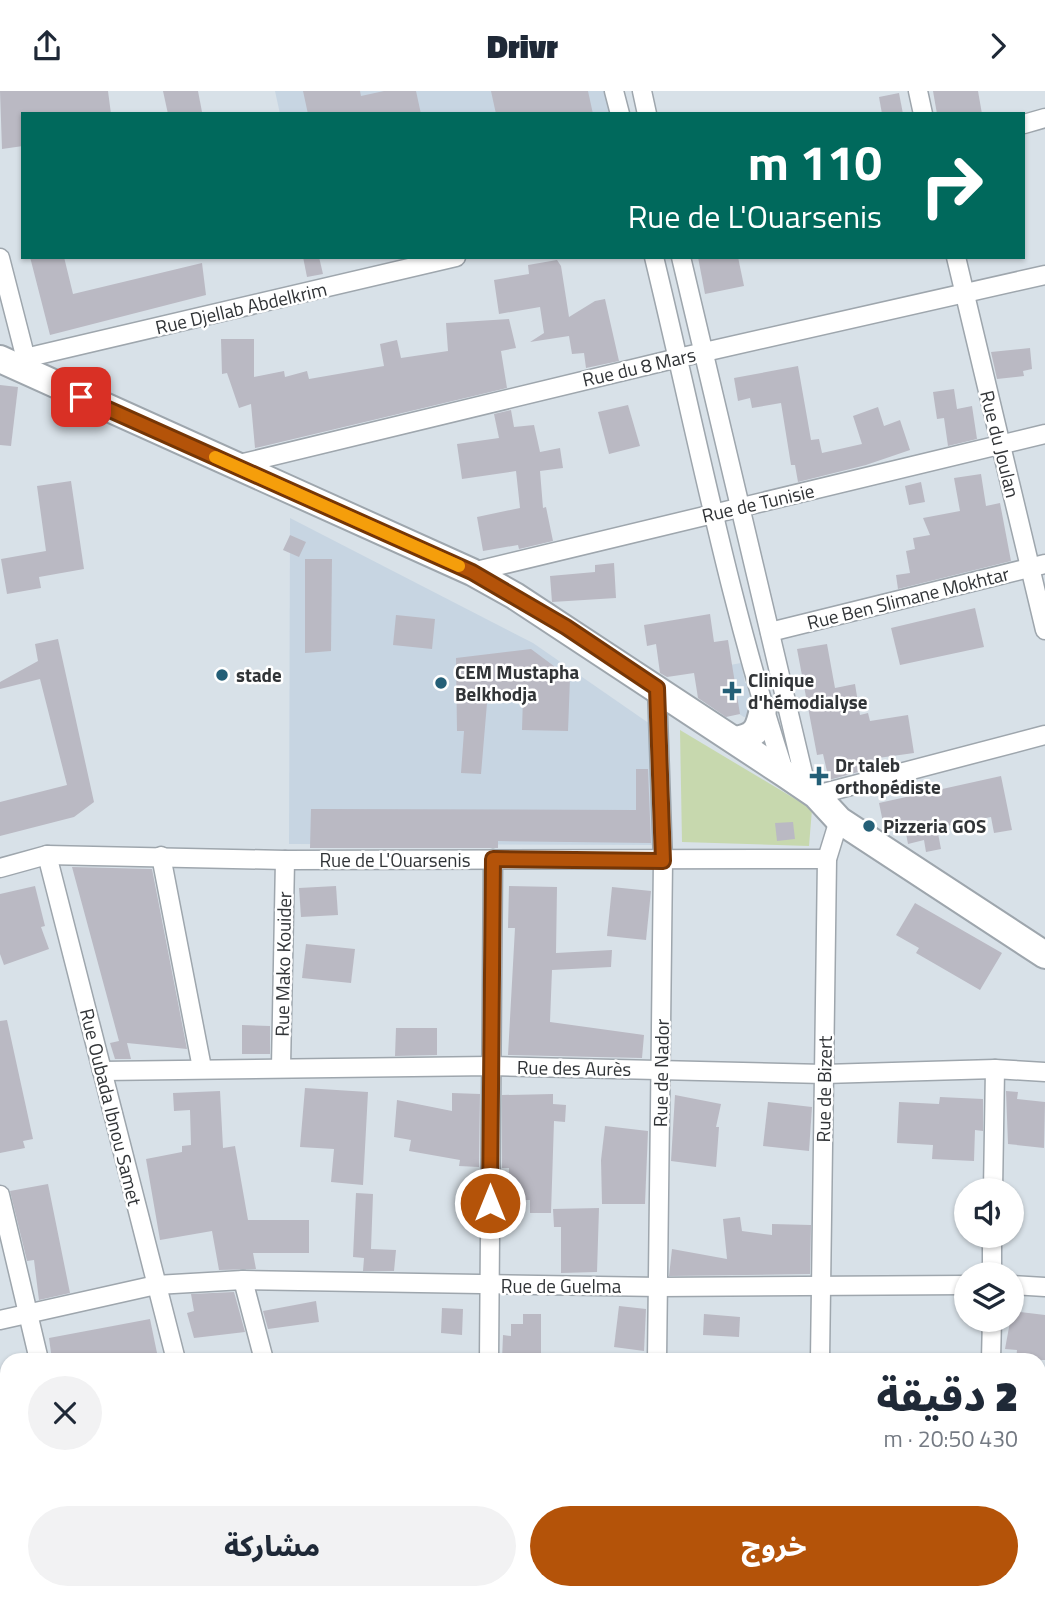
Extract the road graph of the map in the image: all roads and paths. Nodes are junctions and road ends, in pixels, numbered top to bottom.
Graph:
1 (614, 91) edge
2 (642, 91) edge
3 (918, 91) edge
4 (619, 112) edge
5 (647, 112) edge
6 (923, 112) edge
7 (1045, 118) edge
8 (1025, 124) edge
9 (0, 258) edge
10 (448, 259) edge
11 (654, 259) edge
12 (682, 259) edge
13 (956, 259) edge
14 (1045, 275) edge
15 (965, 295) junction
16 (705, 352) junction
17 (678, 358) junction
18 (18, 364) edge
19 (1045, 434) edge
20 (999, 445) junction
21 (234, 465) junction
22 (740, 508) junction
23 (712, 514) junction
24 (1038, 566) edge
25 (472, 572) junction
26 (1045, 629) edge
27 (770, 632) junction
28 (657, 688) junction
29 (763, 709) junction
30 (1045, 735) edge
31 (735, 740) junction
32 (785, 774) junction
33 (811, 792) junction
34 (839, 820) junction
35 (47, 855) junction
36 (161, 856) junction
37 (493, 859) junction
38 (827, 859) junction
39 (285, 860) junction
40 (663, 861) junction
41 (0, 868) edge
42 (1045, 955) edge
43 (491, 1066) junction
44 (281, 1067) junction
45 (202, 1068) junction
46 (995, 1069) junction
47 (662, 1070) junction
48 (102, 1071) junction
49 (1045, 1072) edge
50 (824, 1074) junction
51 (993, 1178) edge
52 (0, 1195) edge
53 (243, 1280) junction
54 (156, 1285) junction
55 (954, 1285) edge
56 (490, 1286) junction
57 (1024, 1286) edge
58 (659, 1287) junction
59 (1045, 1287) edge
60 (820, 1288) junction
61 (30, 1313) junction
62 (0, 1320) edge
63 (992, 1332) edge
64 (38, 1353) edge
65 (174, 1353) edge
66 (262, 1353) edge
67 (489, 1353) edge
68 (657, 1353) edge
69 (820, 1353) edge
70 (992, 1353) edge

1 - 4 street
2 - 5 street
3 - 6 street
7 - 8 street
9 - 18 street
10 - 18 street, Rue Djellab Abdelkrim
11 - 17 street
12 - 16 street
13 - 15 street, Rue du Joulan
14 - 15 street, Rue du 8 Mars
15 - 16 street, Rue du 8 Mars
15 - 20 street, Rue du Joulan
16 - 17 street, Rue du 8 Mars
16 - 22 street
17 - 21 street, Rue du 8 Mars
17 - 23 street
18 - 21 main road
19 - 20 street, Rue de Tunisie
20 - 22 street, Rue de Tunisie
20 - 24 street, Rue du Joulan
21 - 25 main road
22 - 23 street, Rue de Tunisie
22 - 27 street
23 - 25 street, Rue de Tunisie
23 - 29 street
24 - 26 street, Rue du Joulan
24 - 27 street, Rue Ben Slimane Mokhtar
25 - 28 main road
27 - 33 street
28 - 31 main road
28 - 40 street, Rue de Nador
29 - 31 main road
29 - 32 street
30 - 33 street
31 - 32 main road
32 - 33 main road
33 - 34 main road
34 - 38 street, Rue de Bizert
34 - 42 main road
35 - 36 street, Rue de L'Ouarsenis
35 - 41 street, Rue de L'Ouarsenis
35 - 48 street, Rue Oubada Ibnou Samet
36 - 39 street, Rue de L'Ouarsenis
36 - 45 street
37 - 39 street, Rue de L'Ouarsenis
37 - 40 street, Rue de L'Ouarsenis
37 - 43 street
38 - 40 street, Rue de L'Ouarsenis
38 - 50 street, Rue de Bizert
39 - 44 street, Rue Mako Kouider
40 - 47 street, Rue de Nador
43 - 44 street, Rue des Aurès
43 - 47 street, Rue des Aurès
43 - 56 street
44 - 45 street, Rue des Aurès
45 - 48 street, Rue des Aurès
46 - 49 street, Rue des Aurès
46 - 50 street, Rue des Aurès
46 - 51 street
47 - 50 street, Rue des Aurès
47 - 58 street, Rue de Nador
48 - 54 street, Rue Oubada Ibnou Samet
50 - 60 street, Rue de Bizert
52 - 61 street
53 - 54 street, Rue de Guelma
53 - 56 street, Rue de Guelma
53 - 66 street
54 - 61 street, Rue de Guelma
54 - 65 street, Rue Oubada Ibnou Samet
55 - 60 street, Rue de Guelma
56 - 58 street, Rue de Guelma
56 - 67 street
57 - 59 street
58 - 60 street, Rue de Guelma
58 - 68 street, Rue de Nador
60 - 69 street, Rue de Bizert
61 - 62 street, Rue de Guelma
61 - 64 street
63 - 70 street

